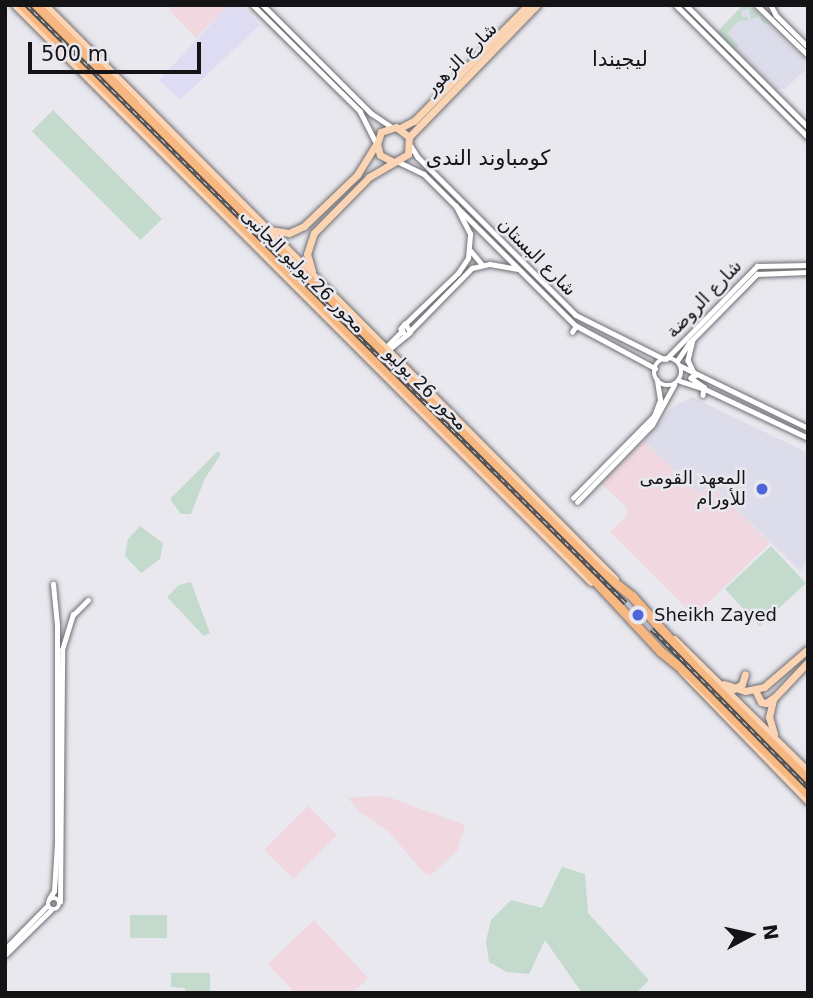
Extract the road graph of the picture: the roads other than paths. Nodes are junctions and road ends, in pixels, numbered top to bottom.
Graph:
1 (15, 5) edge
2 (22, 5) edge
3 (36, 5) edge
4 (45, 5) edge
5 (253, 5) edge
6 (263, 5) edge
7 (528, 5) edge
8 (537, 5) edge
9 (676, 5) edge
10 (686, 5) edge
11 (757, 5) edge
12 (771, 5) edge
13 (765, 13) junction
14 (289, 21) dead end
15 (288, 30) junction
16 (66, 42) junction
17 (808, 47) edge
18 (79, 55) junction
19 (808, 55) edge
20 (103, 64) junction
21 (460, 78) junction
22 (114, 84) junction
23 (371, 113) junction
24 (366, 118) junction
25 (396, 127) junction
26 (808, 127) edge
27 (808, 137) edge
28 (410, 141) junction
29 (377, 144) junction
30 (165, 152) junction
31 (394, 161) junction
32 (202, 173) junction
33 (456, 205) junction
34 (250, 212) junction
35 (477, 216) junction
36 (471, 221) junction
37 (296, 228) junction
38 (267, 229) junction
39 (259, 243) junction
40 (309, 244) junction
41 (317, 248) dead end
42 (471, 250) junction
43 (265, 256) junction
44 (482, 264) junction
45 (808, 265) edge
46 (519, 270) junction
47 (808, 272) edge
48 (316, 278) junction
49 (446, 289) junction
50 (349, 310) joint
51 (560, 311) junction
52 (551, 312) dead end
53 (413, 322) junction
54 (576, 326) junction
55 (406, 332) junction
56 (572, 332) dead end
57 (693, 340) junction
58 (385, 349) junction
59 (647, 352) junction
60 (676, 353) junction
61 (641, 358) junction
62 (665, 359) junction
63 (370, 361) junction
64 (679, 364) junction
65 (380, 365) junction
66 (655, 368) junction
67 (695, 374) junction
68 (656, 380) junction
69 (680, 381) junction
70 (674, 385) junction
71 (704, 392) junction
72 (438, 415) junction
73 (808, 428) edge
74 (455, 432) junction
75 (808, 438) edge
76 (53, 584) dead end
77 (620, 586) junction
78 (599, 588) junction
79 (88, 600) dead end
80 (670, 635) junction
81 (808, 649) edge
82 (808, 662) edge
83 (679, 667) junction
84 (745, 674) dead end
85 (719, 682) junction
86 (734, 689) junction
87 (755, 690) junction
88 (776, 695) junction
89 (777, 740) junction
90 (60, 747) junction
91 (808, 771) edge
92 (804, 783) edge
93 (808, 794) edge
94 (808, 800) edge
95 (50, 899) junction
96 (60, 902) junction
97 (49, 908) junction
98 (5, 949) edge
99 (5, 955) edge

1 - 30 main road, محور 26 يوليو الجانبى
2 - 16 highway, محور 26 يوليو
3 - 16 highway, محور 26 يوليو
4 - 20 main road, محور 26 يوليو الجانبى
5 - 24 street
6 - 15 street
7 - 21 main road, شارع الزهور
8 - 21 main road, شارع الزهور
9 - 27 street
10 - 26 street
11 - 13 street
12 - 13 street
12 - 17 street
13 - 19 street
14 - 15 street
15 - 23 street
16 - 18 highway, محور 26 يوليو
18 - 22 highway, محور 26 يوليو
18 - 30 highway, محور 26 يوليو
20 - 22 highway
20 - 34 main road, محور 26 يوليو الجانبى
21 - 25 main road, شارع الزهور
21 - 28 main road, شارع الزهور
22 - 32 highway, محور 26 يوليو
23 - 24 street
23 - 25 street
24 - 29 street
25 - 28 main road
25 - 29 main road
28 - 31 main road
28 - 35 street, شارع البستان
29 - 31 main road
29 - 37 main road
30 - 39 highway, محور 26 يوليو
30 - 43 main road, محور 26 يوليو الجانبى
31 - 33 street, شارع البستان
31 - 40 main road
32 - 34 highway
32 - 58 highway, محور 26 يوليو
33 - 36 street, شارع البستان
33 - 42 street
34 - 38 main road, محور 26 يوليو الجانبى
35 - 36 street
35 - 59 street, شارع البستان
36 - 46 street, شارع البستان
37 - 38 main road
37 - 40 main road
38 - 48 main road, محور 26 يوليو الجانبى
39 - 43 highway
39 - 65 highway, محور 26 يوليو
40 - 41 main road
40 - 48 main road
42 - 44 street
42 - 49 street
43 - 63 main road, محور 26 يوليو الجانبى
44 - 46 street
44 - 49 street
45 - 60 street, شارع الروضة
46 - 51 street, شارع البستان
47 - 57 street, شارع الروضة
48 - 50 main road, محور 26 يوليو الجانبى
49 - 53 street
50 - 58 highway
51 - 52 street
51 - 54 street, شارع البستان
53 - 55 street
53 - 55 street
54 - 56 street
54 - 61 street, شارع البستان
55 - 58 street
57 - 60 street, شارع الروضة
57 - 67 street
58 - 72 highway, محور 26 يوليو
58 - 77 main road
59 - 61 street
59 - 62 street, شارع البستان
60 - 62 street, شارع الروضة
60 - 64 street, شارع الروضة
61 - 66 street, شارع البستان
62 - 64 street
62 - 66 street
63 - 65 highway
63 - 78 main road, محور 26 يوليو الجانبى
64 - 67 street
64 - 69 street
65 - 72 highway, محور 26 يوليو
66 - 68 street
67 - 71 street
67 - 73 street
68 - 70 street
68 - 70 street
69 - 70 street
69 - 71 street
71 - 75 street
72 - 74 highway, محور 26 يوليو
74 - 77 highway, محور 26 يوليو
74 - 78 highway, محور 26 يوليو
76 - 90 street
77 - 80 highway, محور 26 يوليو
78 - 83 highway, محور 26 يوليو
79 - 90 street
80 - 85 main road
80 - 92 highway, محور 26 يوليو
81 - 87 main road
82 - 88 main road
83 - 92 highway, محور 26 يوليو
83 - 94 main road
84 - 86 main road
85 - 86 main road
85 - 89 main road
86 - 87 main road
87 - 88 main road
88 - 89 main road
89 - 91 main road
90 - 95 street
90 - 96 street
92 - 93 highway, محور 26 يوليو
92 - 94 highway
95 - 96 street
95 - 97 street
96 - 97 street
97 - 98 street
97 - 99 street

